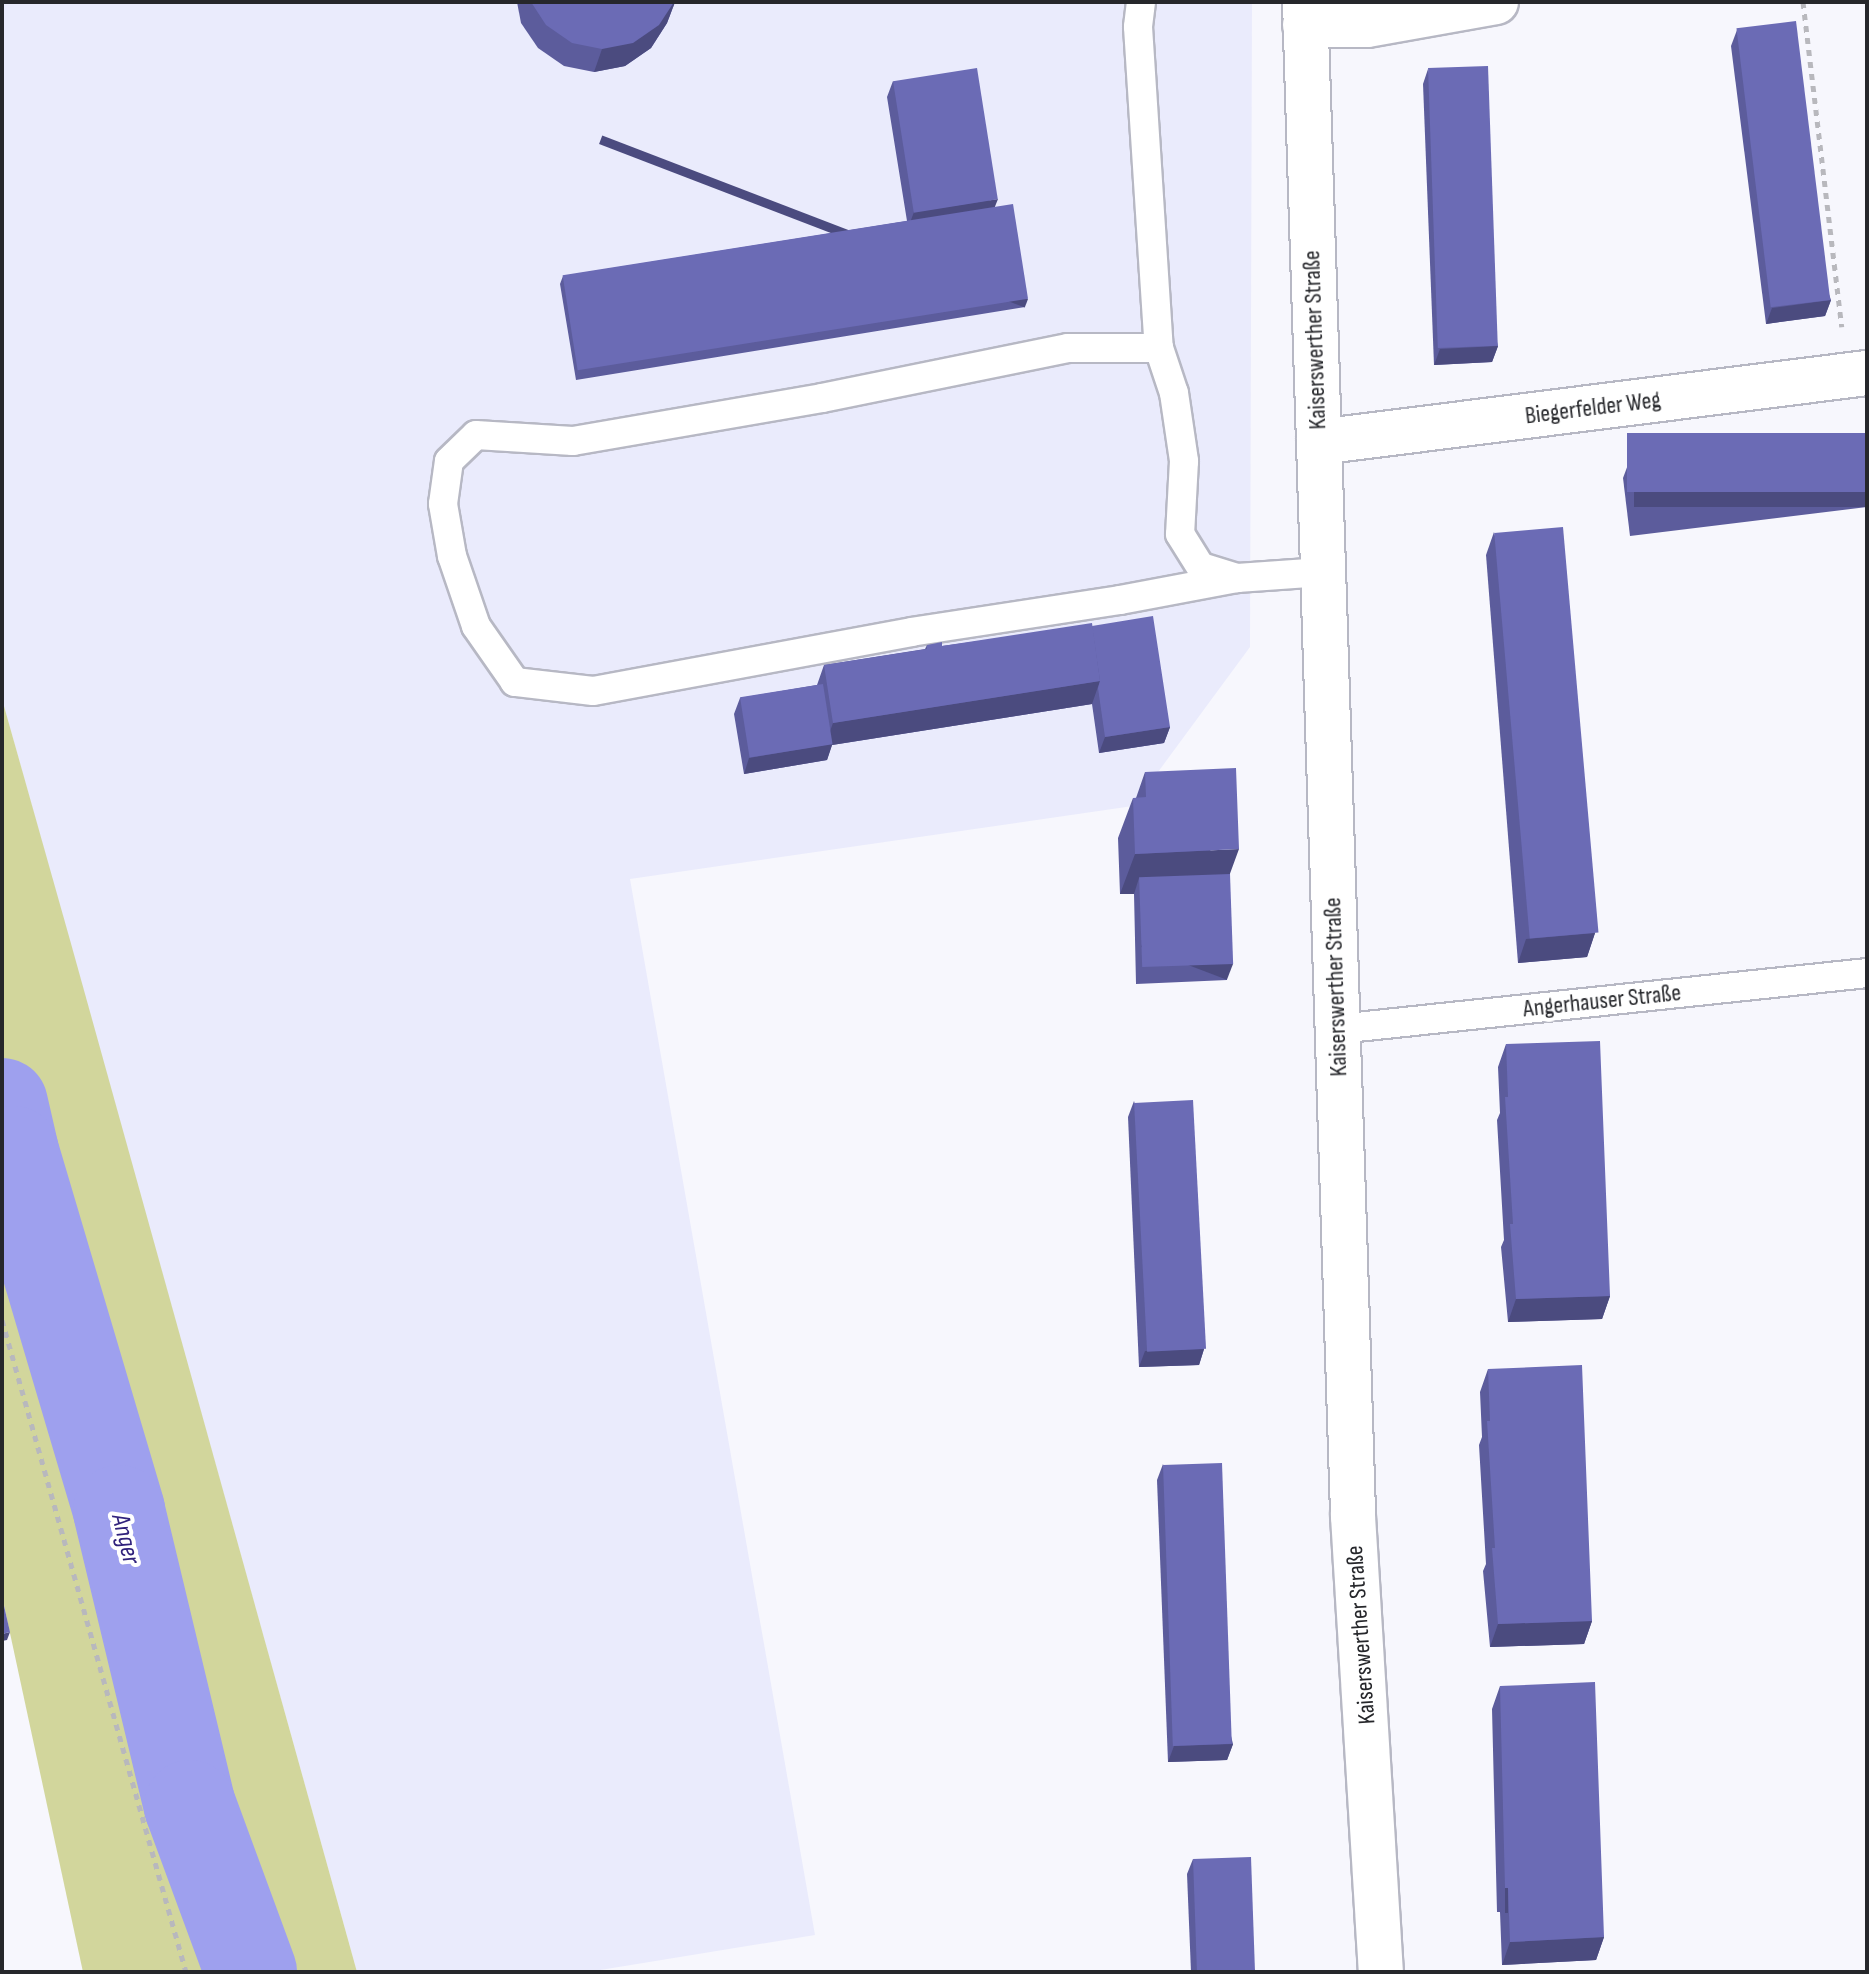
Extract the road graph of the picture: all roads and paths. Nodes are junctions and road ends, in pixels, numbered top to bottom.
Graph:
1 (1141, 2) edge
2 (1496, 2) edge
3 (1803, 2) edge
4 (1305, 14) edge
5 (1159, 348) junction
6 (1858, 374) edge
7 (1319, 442) junction
8 (1323, 572) junction
9 (1237, 578) junction
10 (1867, 973) edge
11 (1338, 1029) junction
12 (2, 1320) edge
13 (186, 1972) edge
14 (1381, 1972) edge

1 - 5 lane
2 - 4 street
3 - 6 path
4 - 7 street, Kaiserswerther Straße
5 - 9 lane
5 - 9 lane
6 - 7 street, Biegerfelder Weg
7 - 8 street, Kaiserswerther Straße
8 - 9 lane
8 - 11 street, Kaiserswerther Straße
10 - 11 lane, Angerhauser Straße
11 - 14 street, Kaiserswerther Straße
12 - 13 path

